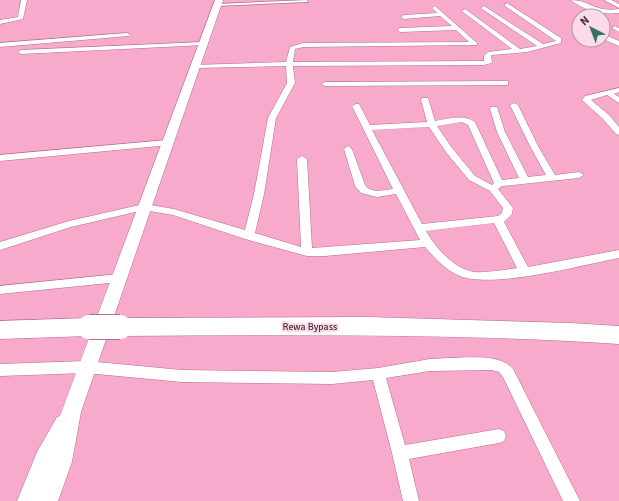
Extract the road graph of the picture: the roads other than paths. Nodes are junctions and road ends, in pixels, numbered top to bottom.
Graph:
1 (24, 0) edge
2 (574, 0) edge
3 (607, 0) edge
4 (307, 1) edge
5 (218, 2) edge
6 (507, 5) dead end
7 (619, 6) edge
8 (435, 8) dead end
9 (484, 8) dead end
10 (589, 8) edge
11 (465, 11) dead end
12 (442, 14) junction
13 (404, 17) dead end
14 (0, 22) edge
15 (457, 28) junction
16 (400, 30) dead end
17 (127, 35) dead end
18 (203, 44) junction
19 (0, 45) edge
20 (542, 46) junction
21 (519, 51) junction
22 (21, 52) dead end
23 (463, 54) junction
24 (289, 64) junction
25 (195, 66) junction
26 (414, 69) junction
27 (505, 83) dead end
28 (325, 84) dead end
29 (420, 84) junction
30 (619, 90) edge
31 (609, 93) junction
32 (425, 100) dead end
33 (619, 101) edge
34 (514, 105) dead end
35 (356, 106) dead end
36 (494, 109) dead end
37 (432, 124) junction
38 (366, 128) junction
39 (619, 132) edge
40 (167, 143) junction
41 (348, 149) dead end
42 (0, 158) edge
43 (302, 159) dead end
44 (579, 175) dead end
45 (552, 177) junction
46 (525, 180) junction
47 (496, 186) junction
48 (400, 191) junction
49 (144, 207) junction
50 (501, 219) junction
51 (419, 228) junction
52 (249, 236) junction
53 (427, 243) junction
54 (0, 246) edge
55 (307, 252) junction
56 (619, 254) edge
57 (525, 272) junction
58 (119, 278) junction
59 (0, 290) edge
60 (0, 330) edge
61 (619, 335) edge
62 (86, 367) junction
63 (0, 370) edge
64 (378, 374) junction
65 (71, 412) junction
66 (498, 436) dead end
67 (400, 453) junction
68 (28, 501) edge
69 (47, 501) edge
70 (411, 501) edge
71 (572, 501) edge

1 - 14 street
2 - 10 street
3 - 7 street
4 - 5 lane
5 - 18 street
6 - 20 street
8 - 12 street
9 - 20 street
11 - 21 street
12 - 13 street
12 - 15 street
15 - 16 street
15 - 23 street
17 - 19 street
18 - 22 street
18 - 25 street
20 - 21 street
21 - 23 street
23 - 24 street
23 - 26 street
24 - 25 street
24 - 26 street
24 - 52 street
25 - 40 street
26 - 29 street
27 - 29 street
28 - 29 street
30 - 31 street
31 - 33 street
31 - 39 street
32 - 37 street
34 - 45 street
35 - 38 street
36 - 46 street
37 - 38 street
37 - 47 street
37 - 47 street
38 - 48 street
40 - 42 street
40 - 49 street
41 - 48 street
43 - 55 street
44 - 45 street
45 - 46 street
46 - 47 street
47 - 50 street
48 - 51 street
49 - 52 street
49 - 54 street
49 - 58 street
50 - 51 street
50 - 57 street
51 - 53 street
52 - 55 street
53 - 55 street
53 - 57 street
56 - 57 street
58 - 59 street
58 - 62 street
60 - 61 highway, Rewa Bypass, bridge
62 - 63 street
62 - 64 street
62 - 65 street
64 - 67 street
64 - 71 street
65 - 68 street
65 - 69 street
66 - 67 street
67 - 70 street

